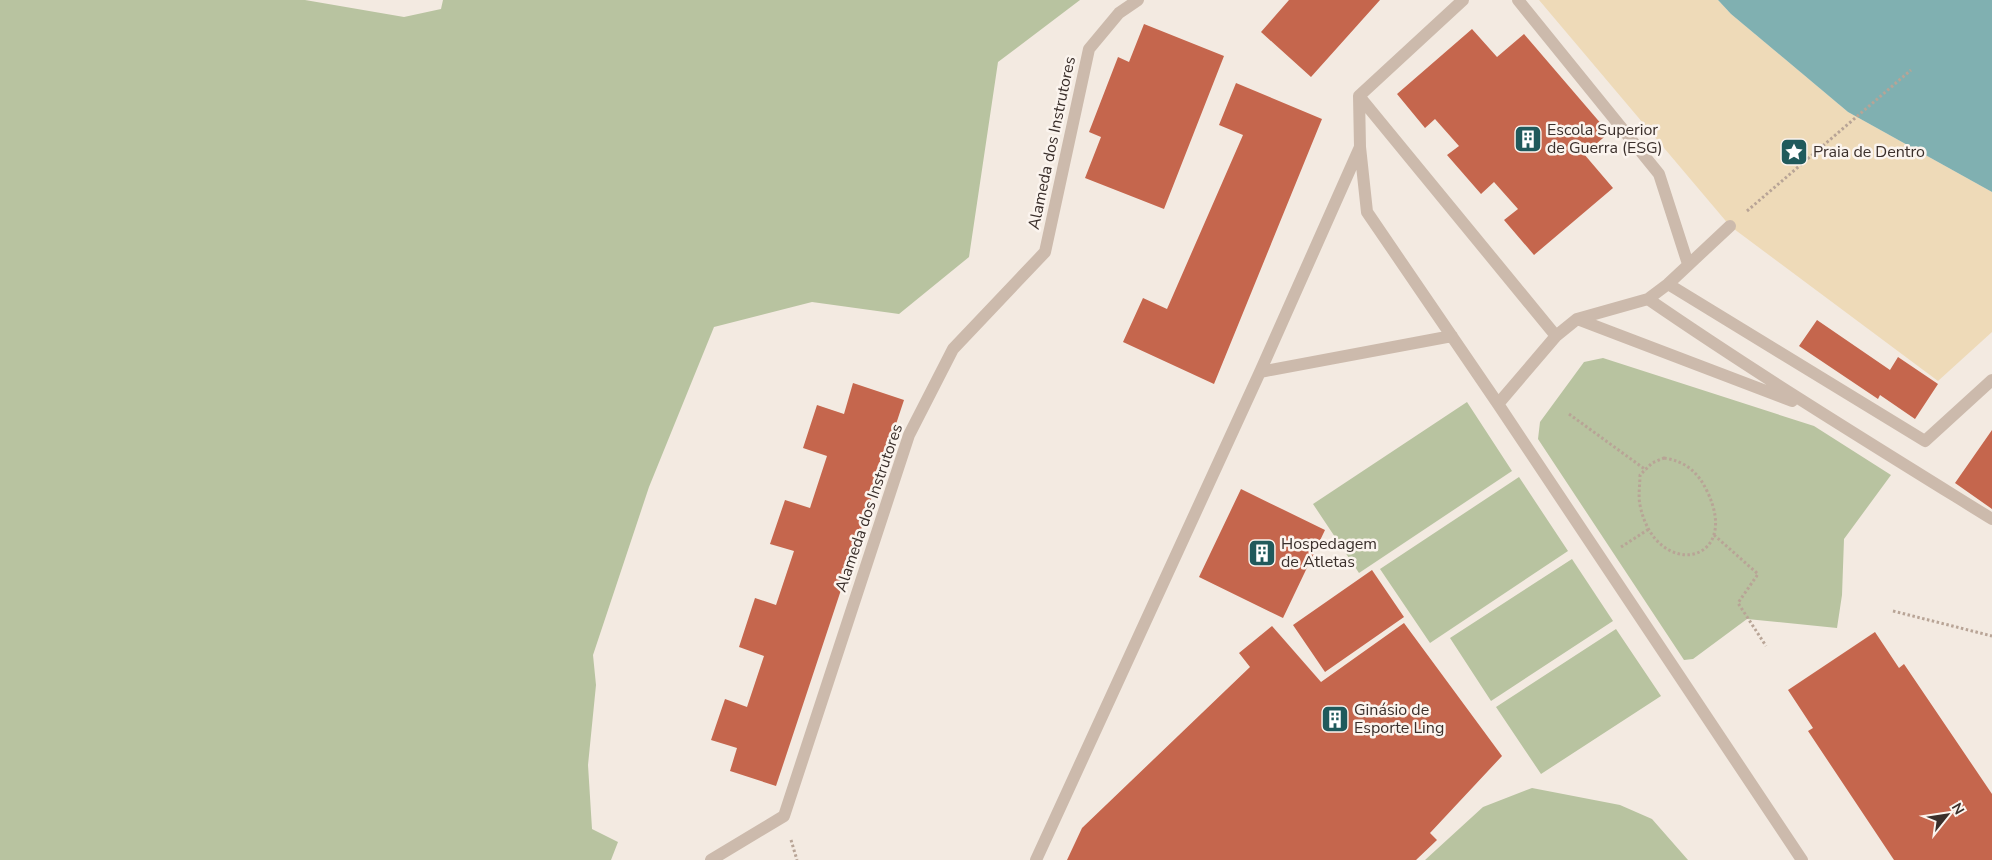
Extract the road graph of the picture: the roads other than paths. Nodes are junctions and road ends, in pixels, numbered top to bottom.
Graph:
1 (1138, 0) edge
2 (1463, 0) edge
3 (1518, 0) edge
4 (1359, 96) junction
5 (1360, 147) junction
6 (1730, 226) road end
7 (1688, 264) junction
8 (1668, 284) junction
9 (1648, 298) junction
10 (1577, 319) junction
11 (1452, 336) junction
12 (1556, 336) junction
13 (1260, 372) junction
14 (1992, 380) edge
15 (1498, 404) junction
16 (1818, 411) junction
17 (1992, 519) edge
18 (711, 860) edge
19 (1036, 860) edge
20 (1802, 860) edge

1 - 18 lane, Alameda dos Instrutores
2 - 4 lane
3 - 7 lane
4 - 5 lane
4 - 12 lane
5 - 11 lane
5 - 13 lane
6 - 7 lane
7 - 8 lane
8 - 9 lane
8 - 14 lane
9 - 10 lane
9 - 16 lane
10 - 12 lane
10 - 16 lane
11 - 13 lane
11 - 15 lane
12 - 15 lane
13 - 19 lane
15 - 20 lane
16 - 17 lane

